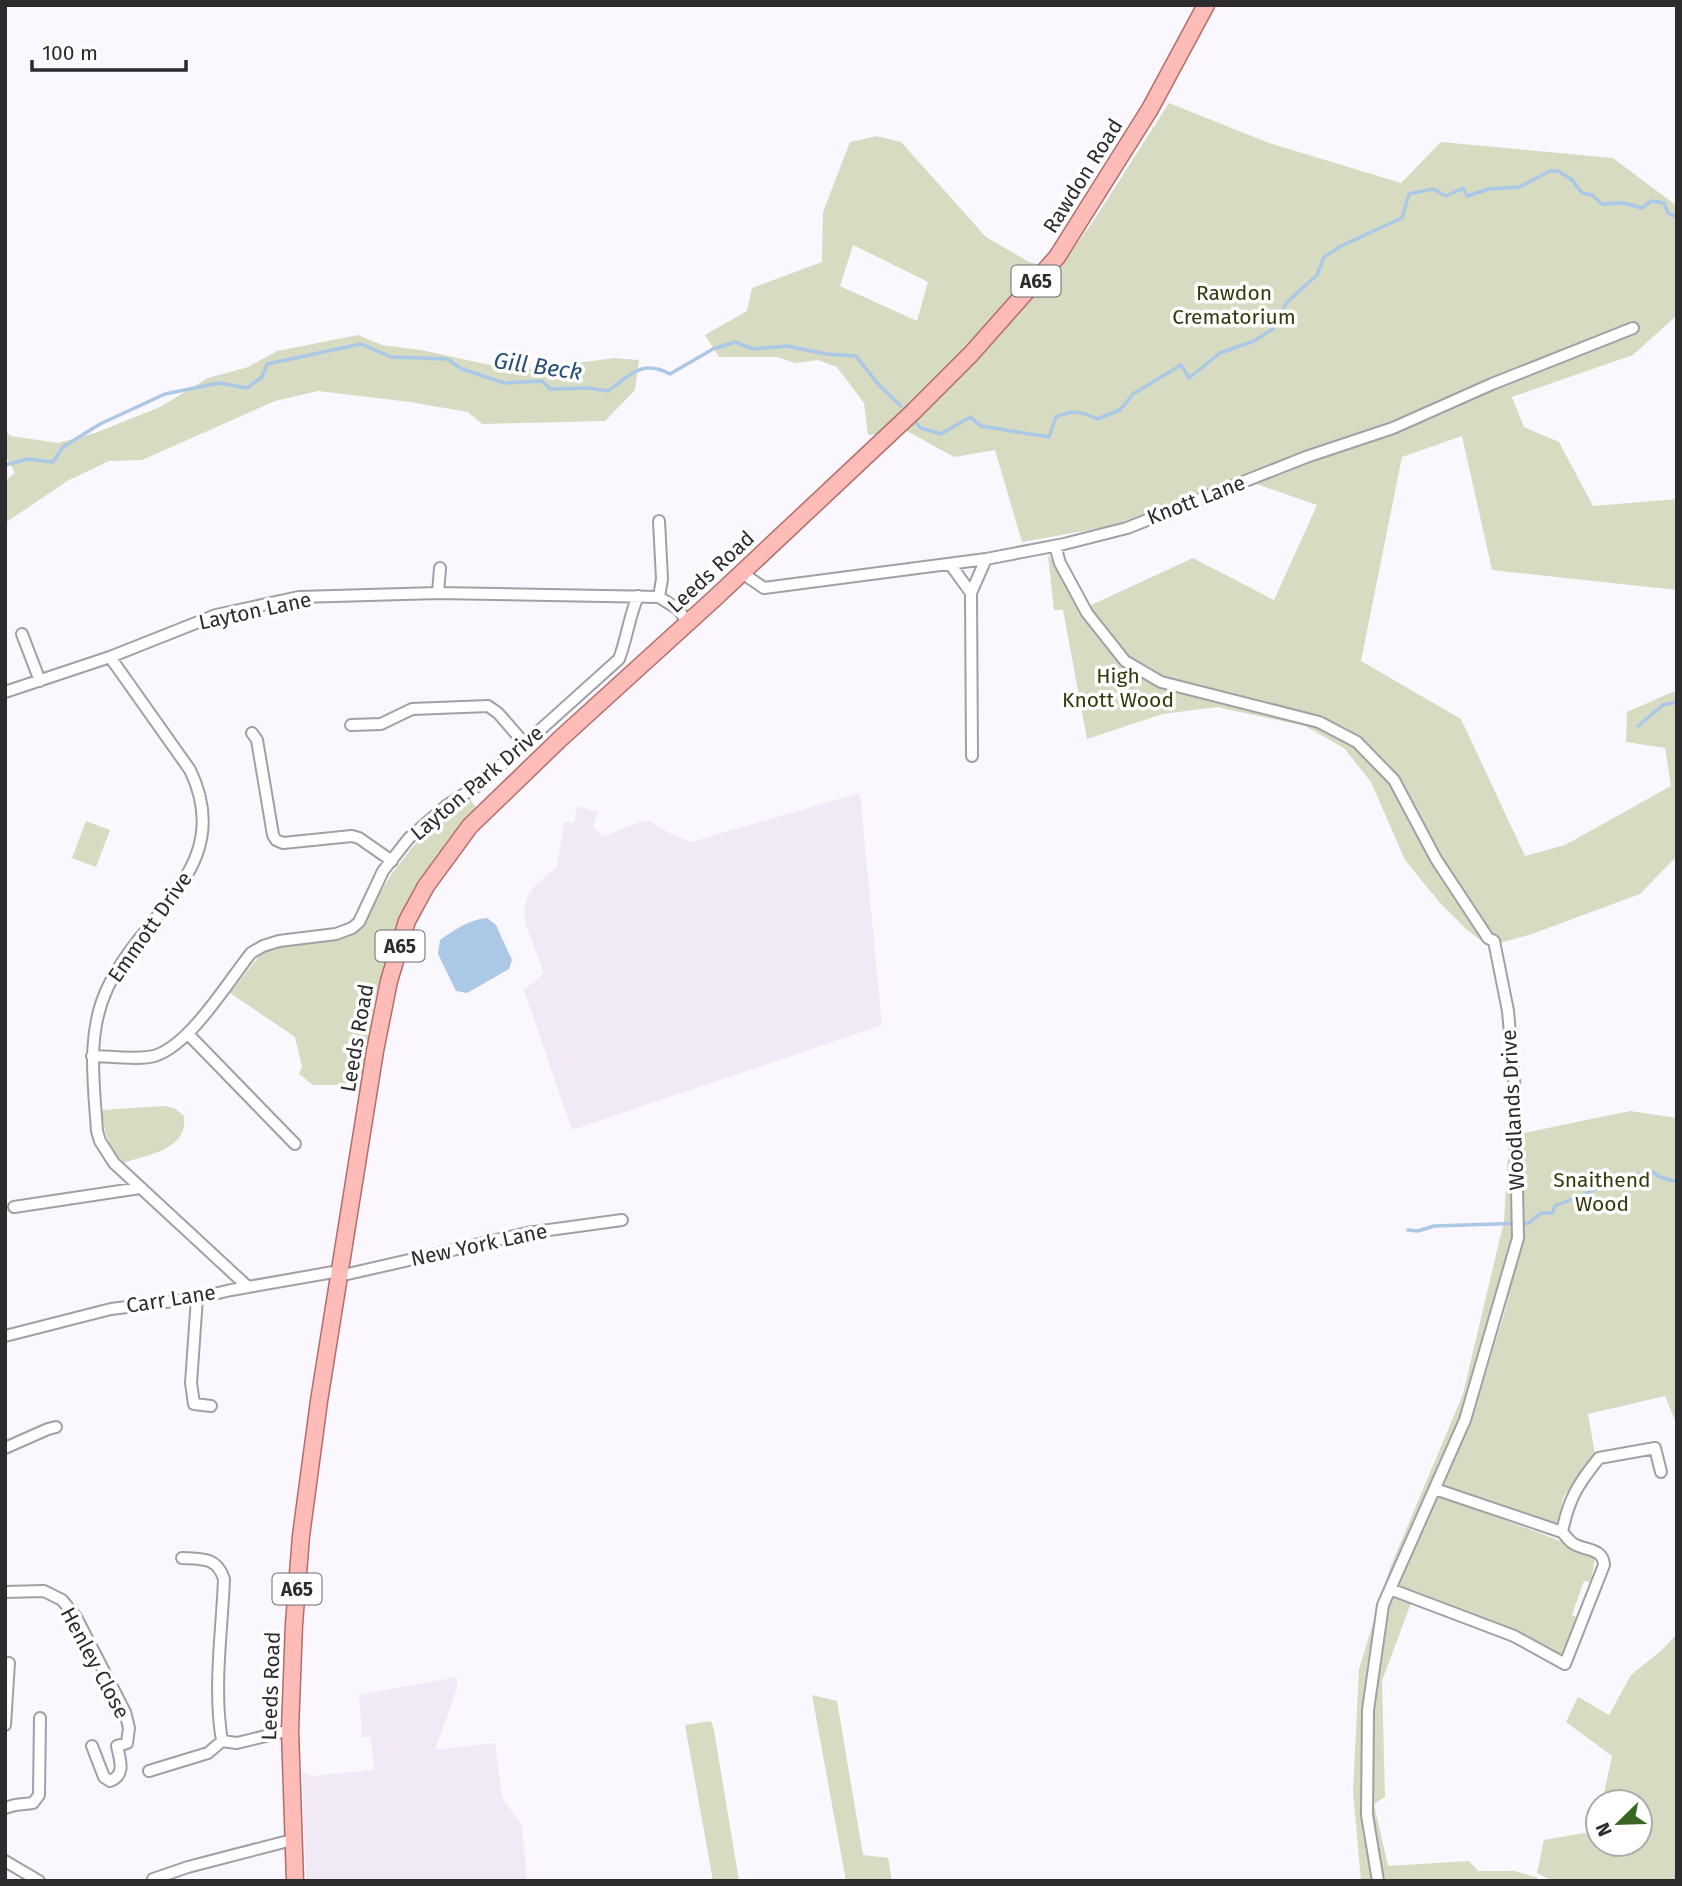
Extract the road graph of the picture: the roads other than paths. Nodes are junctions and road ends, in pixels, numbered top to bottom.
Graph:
1 (1206, 5) edge
2 (1633, 328) dead end
3 (913, 412) joint
4 (660, 520) dead end
5 (1055, 546) junction
6 (986, 559) junction
7 (950, 564) junction
8 (440, 568) dead end
9 (742, 573) junction
10 (438, 593) junction
11 (971, 593) junction
12 (638, 597) junction
13 (659, 597) junction
14 (688, 623) junction
15 (22, 635) dead end
16 (110, 657) junction
17 (40, 681) junction
18 (5, 692) edge
19 (351, 725) dead end
20 (252, 733) dead end
21 (525, 744) junction
22 (972, 756) dead end
23 (392, 860) junction
24 (188, 1034) junction
25 (92, 1056) junction
26 (295, 1144) dead end
27 (140, 1188) junction
28 (14, 1207) dead end
29 (621, 1220) dead end
30 (339, 1274) junction
31 (248, 1287) junction
32 (197, 1298) junction
33 (5, 1336) edge
34 (211, 1406) dead end
35 (56, 1427) dead end
36 (5, 1448) edge
37 (1661, 1472) dead end
38 (1435, 1489) junction
39 (1562, 1532) junction
40 (183, 1558) dead end
41 (1390, 1590) junction
42 (5, 1592) edge
43 (9, 1663) dead end
44 (40, 1718) dead end
45 (5, 1725) edge
46 (290, 1730) junction
47 (222, 1741) junction
48 (92, 1746) dead end
49 (149, 1771) dead end
50 (5, 1808) edge
51 (292, 1840) junction
52 (5, 1860) edge
53 (153, 1879) dead end
54 (39, 1881) edge
55 (295, 1881) edge
56 (1378, 1881) edge

1 - 3 main road, Rawdon Road / A65
2 - 5 street, Knott Lane
3 - 9 main road, Leeds Road / A65
4 - 13 street
5 - 6 street, Knott Lane
5 - 38 street, Woodlands Drive
6 - 7 street, Knott Lane
6 - 11 street
7 - 9 street, Knott Lane
7 - 11 street
8 - 10 street
9 - 14 main road, Leeds Road / A65
10 - 12 street, Layton Lane
10 - 16 street, Layton Lane
11 - 22 street
12 - 13 street, Layton Lane
12 - 21 street, Layton Park Drive
13 - 14 street
14 - 30 main road, Leeds Road / A65
15 - 17 street
16 - 17 street, Layton Lane
16 - 25 street, Emmott Drive
17 - 18 street, Layton Lane
19 - 21 street
20 - 23 street
21 - 23 street, Layton Park Drive
23 - 24 street, Layton Park Drive
24 - 25 street, Layton Park Drive
24 - 26 street
25 - 27 street, Emmott Drive
27 - 28 street
27 - 31 street, Emmott Drive
29 - 30 street, New York Lane
30 - 31 street, Carr Lane
30 - 46 main road, Leeds Road / A65
31 - 32 street, Carr Lane
32 - 33 street, Carr Lane
32 - 34 street
35 - 36 street
37 - 39 street
38 - 39 street
38 - 41 street, Woodlands Drive
39 - 41 street
40 - 47 street
41 - 56 street, Woodlands Drive
42 - 48 street, Henley Close
43 - 45 street
44 - 50 street
46 - 47 street
46 - 51 main road, Leeds Road / A65
47 - 49 street
51 - 53 street
51 - 55 main road, Leeds Road / A65
52 - 54 street

